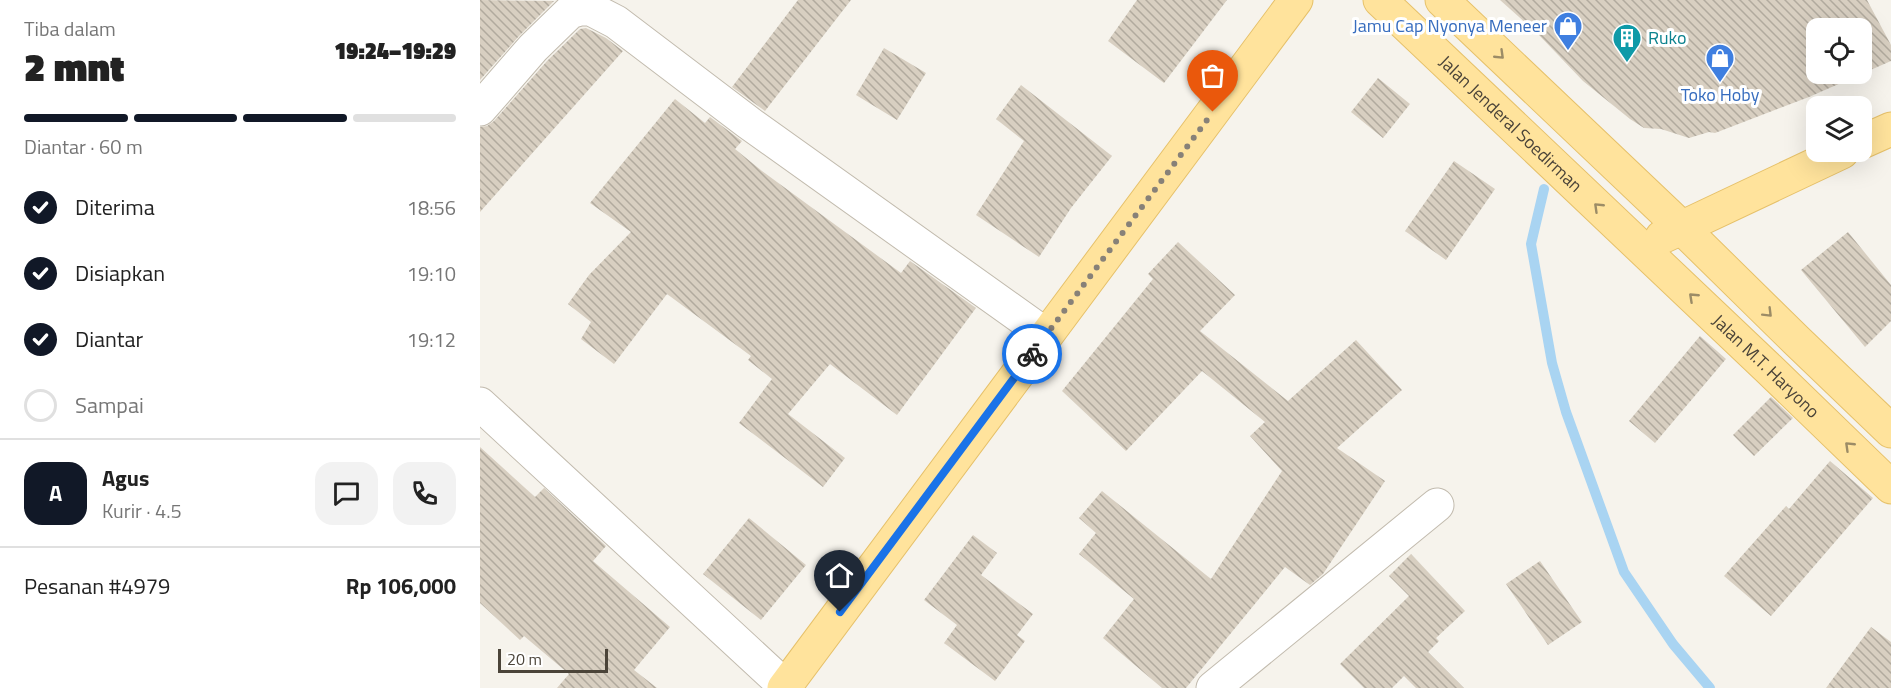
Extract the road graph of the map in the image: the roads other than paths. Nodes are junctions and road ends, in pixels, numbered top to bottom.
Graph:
1 (1296, 0) edge
2 (1380, 0) edge
3 (1442, 0) edge
4 (480, 109) edge
5 (1891, 129) edge
6 (1872, 138) edge
7 (1821, 162) edge
8 (1681, 227) junction
9 (1641, 247) junction
10 (1046, 335) junction
11 (480, 404) edge
12 (1891, 431) edge
13 (1891, 487) edge
14 (1437, 505) dead end
15 (785, 687) edge
16 (1213, 688) edge

1 - 10 main road
9 -> 2 main road, Jalan Jenderal Soedirman
3 -> 8 main road
4 - 10 street
5 - 6 main road
7 - 8 main road
8 - 9 main road
8 -> 12 main road
13 -> 9 main road, Jalan M.T. Haryono
10 - 15 main road
11 - 15 street
14 - 16 street

